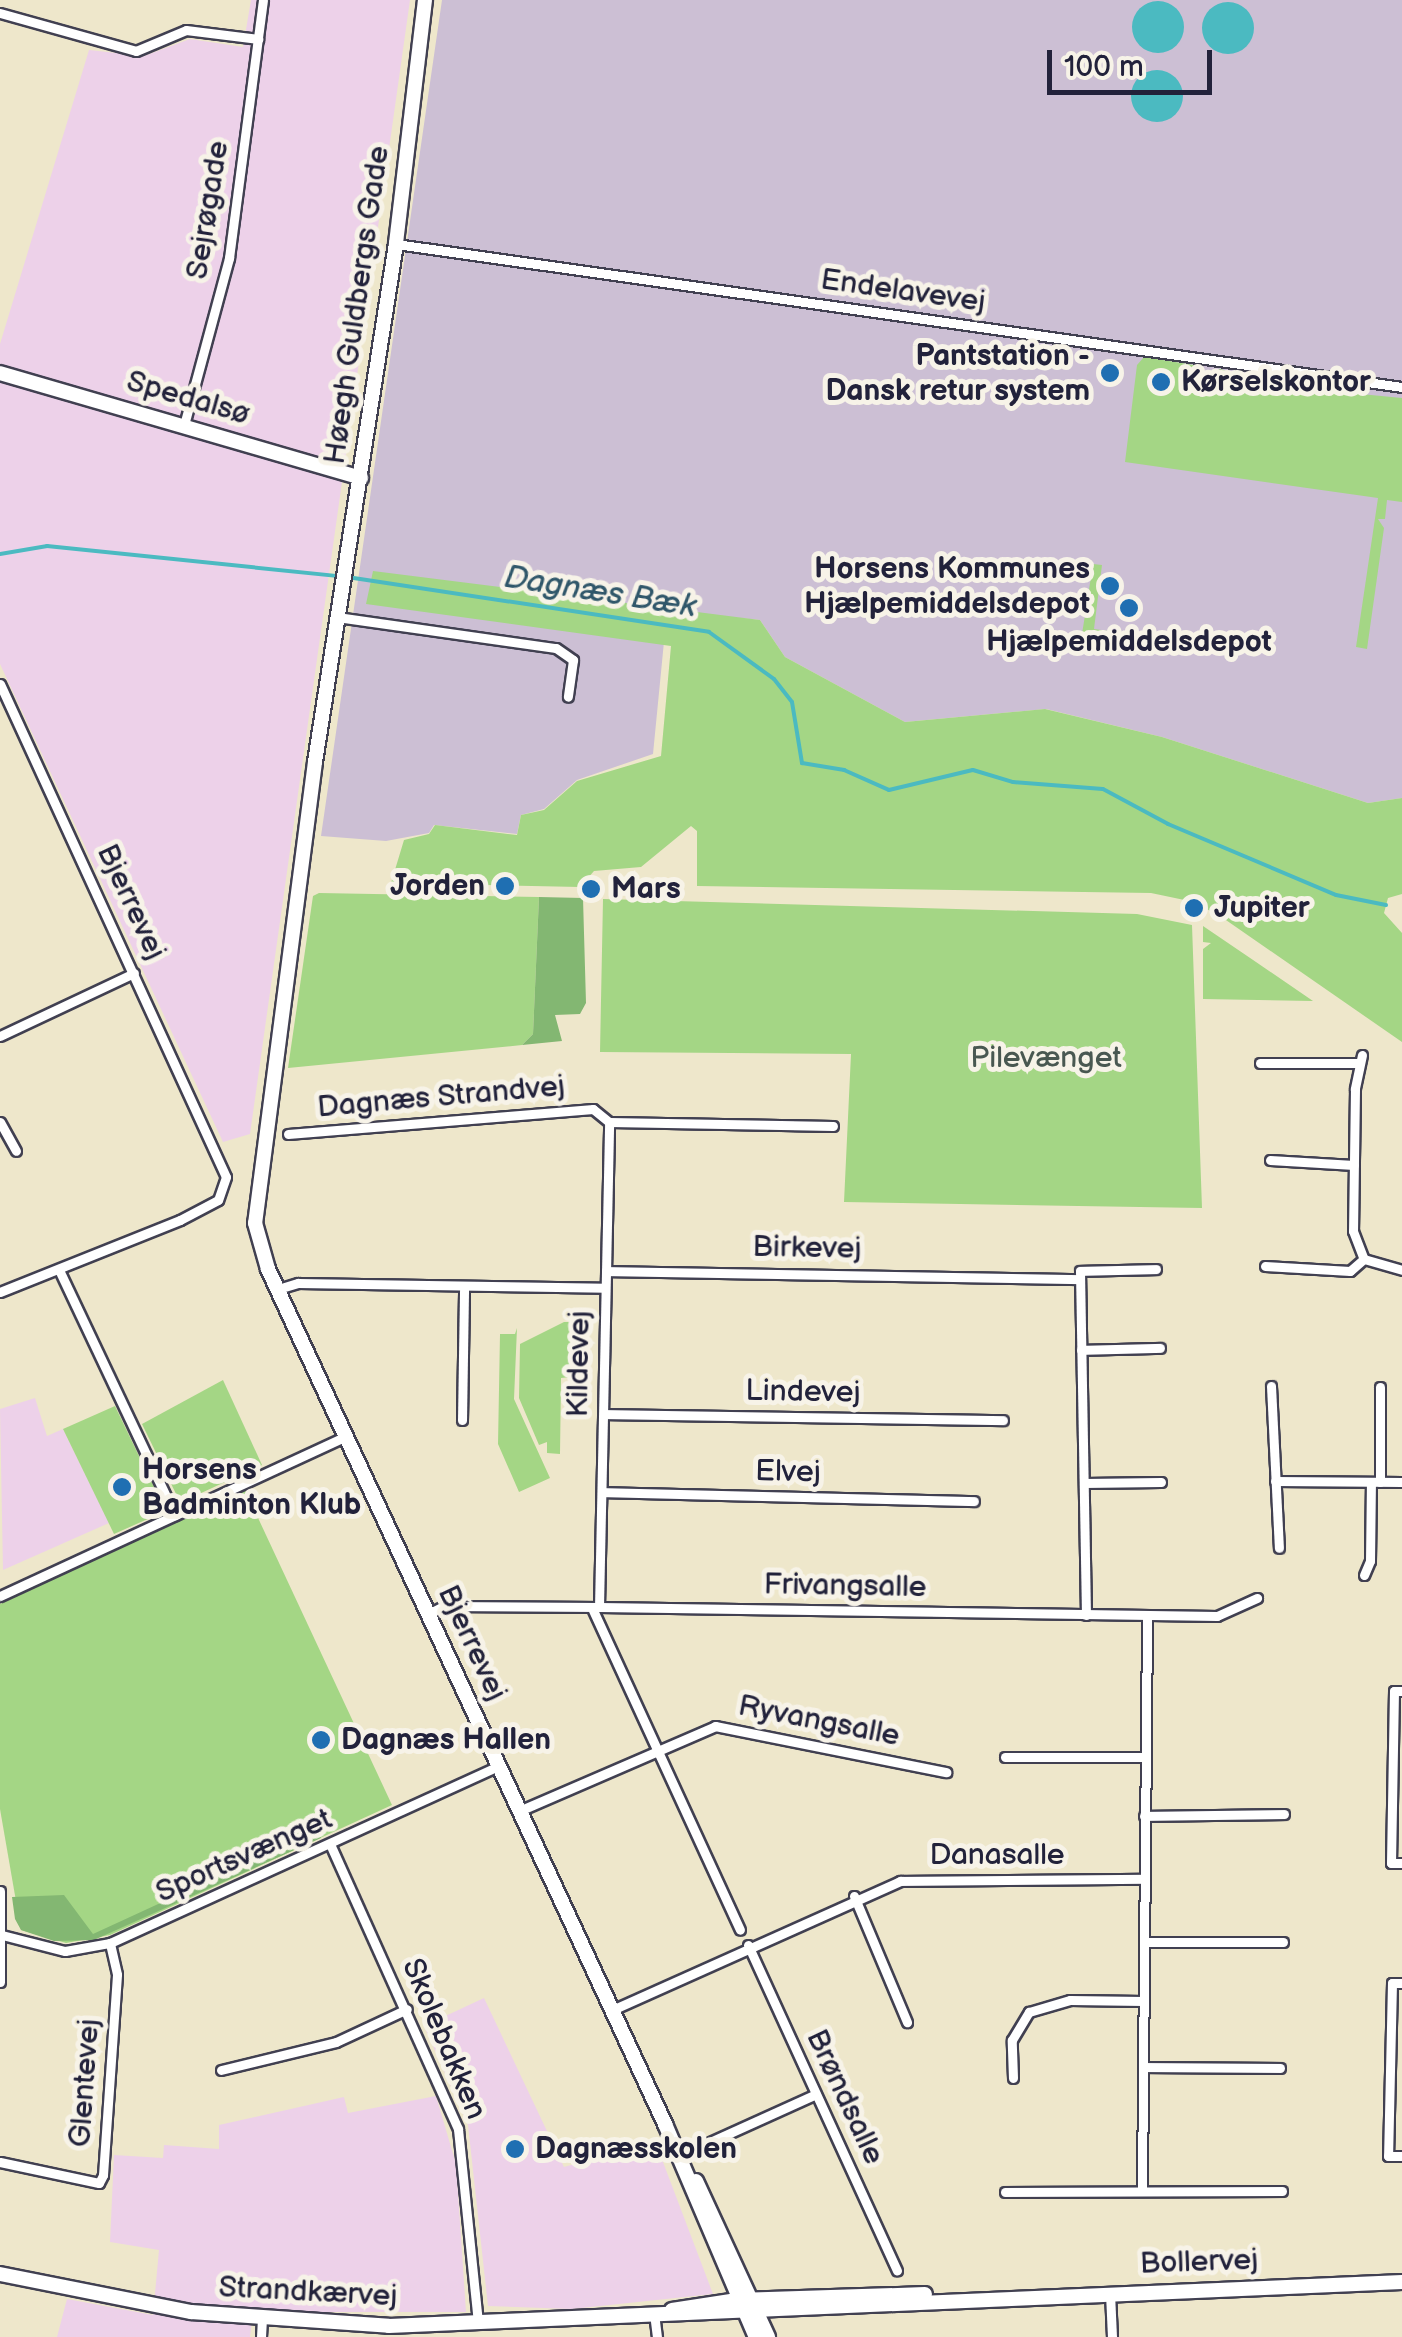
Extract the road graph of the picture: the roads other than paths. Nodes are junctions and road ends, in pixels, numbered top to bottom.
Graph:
1 (263, 0) edge
2 (425, 0) edge
3 (0, 13) edge
4 (258, 40) junction
5 (396, 244) junction
6 (0, 373) edge
7 (1402, 387) edge
8 (184, 426) junction
9 (361, 478) junction
10 (338, 616) junction
11 (0, 684) edge
12 (568, 697) dead end
13 (134, 974) junction
14 (0, 1036) edge
15 (1260, 1063) dead end
16 (0, 1122) edge
17 (609, 1122) junction
18 (833, 1126) dead end
19 (288, 1134) dead end
20 (16, 1151) dead end
21 (1270, 1160) dead end
22 (1354, 1165) junction
23 (254, 1204) joint
24 (1364, 1258) junction
25 (1265, 1266) dead end
26 (1156, 1269) dead end
27 (1402, 1270) edge
28 (606, 1271) junction
29 (60, 1272) junction
30 (1080, 1279) junction
31 (464, 1286) junction
32 (605, 1288) junction
33 (278, 1289) junction
34 (0, 1292) edge
35 (1160, 1348) dead end
36 (1081, 1350) junction
37 (1271, 1386) dead end
38 (1380, 1387) dead end
39 (604, 1414) junction
40 (462, 1420) dead end
41 (1002, 1420) dead end
42 (346, 1436) junction
43 (1275, 1481) junction
44 (1161, 1482) dead end
45 (1375, 1482) junction
46 (1402, 1482) edge
47 (1084, 1483) junction
48 (602, 1492) junction
49 (974, 1501) dead end
50 (175, 1515) junction
51 (1279, 1548) dead end
52 (1364, 1575) dead end
53 (0, 1596) edge
54 (1258, 1598) dead end
55 (595, 1607) junction
56 (428, 1614) junction
57 (1086, 1615) junction
58 (1147, 1616) junction
59 (1402, 1691) edge
60 (1398, 1743) edge
61 (656, 1747) junction
62 (1005, 1757) dead end
63 (1145, 1758) junction
64 (498, 1766) junction
65 (946, 1772) dead end
66 (519, 1811) junction
67 (1398, 1811) edge
68 (1284, 1814) dead end
69 (1144, 1816) junction
70 (330, 1844) junction
71 (1402, 1863) edge
72 (1143, 1879) junction
73 (0, 1891) edge
74 (854, 1896) junction
75 (740, 1930) dead end
76 (2, 1935) junction
77 (1144, 1942) junction
78 (1283, 1942) dead end
79 (110, 1944) junction
80 (748, 1945) junction
81 (0, 1982) edge
82 (1402, 1984) edge
83 (1144, 2001) junction
84 (407, 2009) junction
85 (612, 2010) junction
86 (907, 2022) dead end
87 (1397, 2037) edge
88 (1143, 2067) junction
89 (1280, 2068) dead end
90 (221, 2070) dead end
91 (1013, 2078) dead end
92 (816, 2094) junction
93 (1389, 2107) junction
94 (1402, 2107) edge
95 (679, 2156) junction
96 (1402, 2156) edge
97 (0, 2162) edge
98 (1142, 2190) junction
99 (1282, 2191) dead end
100 (1005, 2192) dead end
101 (897, 2271) dead end
102 (0, 2274) edge
103 (1402, 2282) edge
104 (1110, 2293) junction
105 (748, 2306) junction
106 (654, 2316) junction
107 (262, 2320) junction
108 (478, 2323) junction
109 (261, 2337) edge
110 (656, 2337) edge
111 (756, 2337) edge
112 (768, 2337) edge
113 (1112, 2337) edge

1 - 4 street, Sejrøgade
2 - 5 street, Høegh Guldbergs Gade
3 - 4 street
4 - 8 street, Sejrøgade
5 - 7 street, Endelavevej
5 - 9 street, Høegh Guldbergs Gade
6 - 8 street, Spedalsø
8 - 9 street, Spedalsø
9 - 10 street, Høegh Guldbergs Gade
10 - 12 street
10 - 23 street, Høegh Guldbergs Gade
11 - 13 street, Bjerrevej
13 - 14 street
13 - 29 street, Bjerrevej
15 - 22 street
16 - 20 street
17 - 18 street, Dagnæs Strandvej
17 - 19 street, Dagnæs Strandvej
17 - 28 street, Kildevej
21 - 22 street
22 - 24 street
23 - 33 street, Bjerrevej
24 - 25 street
24 - 27 street
26 - 30 street, Birkevej
28 - 30 street, Birkevej
28 - 32 street, Kildevej
29 - 34 street
29 - 50 street
30 - 36 street
31 - 32 street
31 - 33 street
31 - 40 street
32 - 39 street, Kildevej
33 - 42 street, Bjerrevej
35 - 36 street
36 - 47 street
37 - 43 street
38 - 45 street
39 - 41 street, Lindevej
39 - 48 street, Kildevej
42 - 50 street
42 - 56 street, Bjerrevej
43 - 45 street
43 - 51 street
44 - 47 street
45 - 46 street
45 - 52 street
47 - 57 street
48 - 49 street, Elvej
48 - 55 street, Kildevej
50 - 53 street
54 - 58 street, Frivangsalle
55 - 56 street, Frivangsalle
55 - 57 street, Frivangsalle
55 - 61 street
56 - 64 street, Bjerrevej
57 - 58 street, Frivangsalle
58 - 63 street
59 - 60 street
60 - 67 street
61 - 65 street, Ryvangsalle
61 - 66 street, Ryvangsalle
61 - 75 street
62 - 63 street
63 - 69 street
64 - 66 street, Bjerrevej
64 - 70 street, Sportsvænget
66 - 85 street, Bjerrevej
67 - 71 street
68 - 69 street
69 - 72 street
70 - 79 street, Sportsvænget
70 - 84 street, Skolebakken
72 - 74 street, Danasalle
72 - 77 street
73 - 76 street
74 - 80 street, Danasalle
74 - 86 street
76 - 79 street, Sportsvænget
76 - 81 street
77 - 78 street
77 - 83 street
79 - 97 street, Glentevej
80 - 85 street, Danasalle
80 - 92 street, Brøndsalle
82 - 87 street
83 - 88 street
83 - 91 street
84 - 90 street
84 - 108 street, Skolebakken
85 - 95 street, Bjerrevej
87 - 93 street
88 - 89 street
88 - 98 street
92 - 95 street
92 - 101 street, Brøndsalle
93 - 94 street
93 - 96 street
95 - 105 street, Bjerrevej
98 - 99 street
98 - 100 street
102 - 107 street, Strandkærvej
103 - 104 street, Bollervej
104 - 105 street, Bollervej
104 - 113 street
105 - 106 street, Strandkærvej
105 - 111 street, Bjerrevej
105 - 112 street, Bjerrevej
106 - 108 street, Strandkærvej
106 - 110 street
107 - 108 street, Strandkærvej
107 - 109 street

